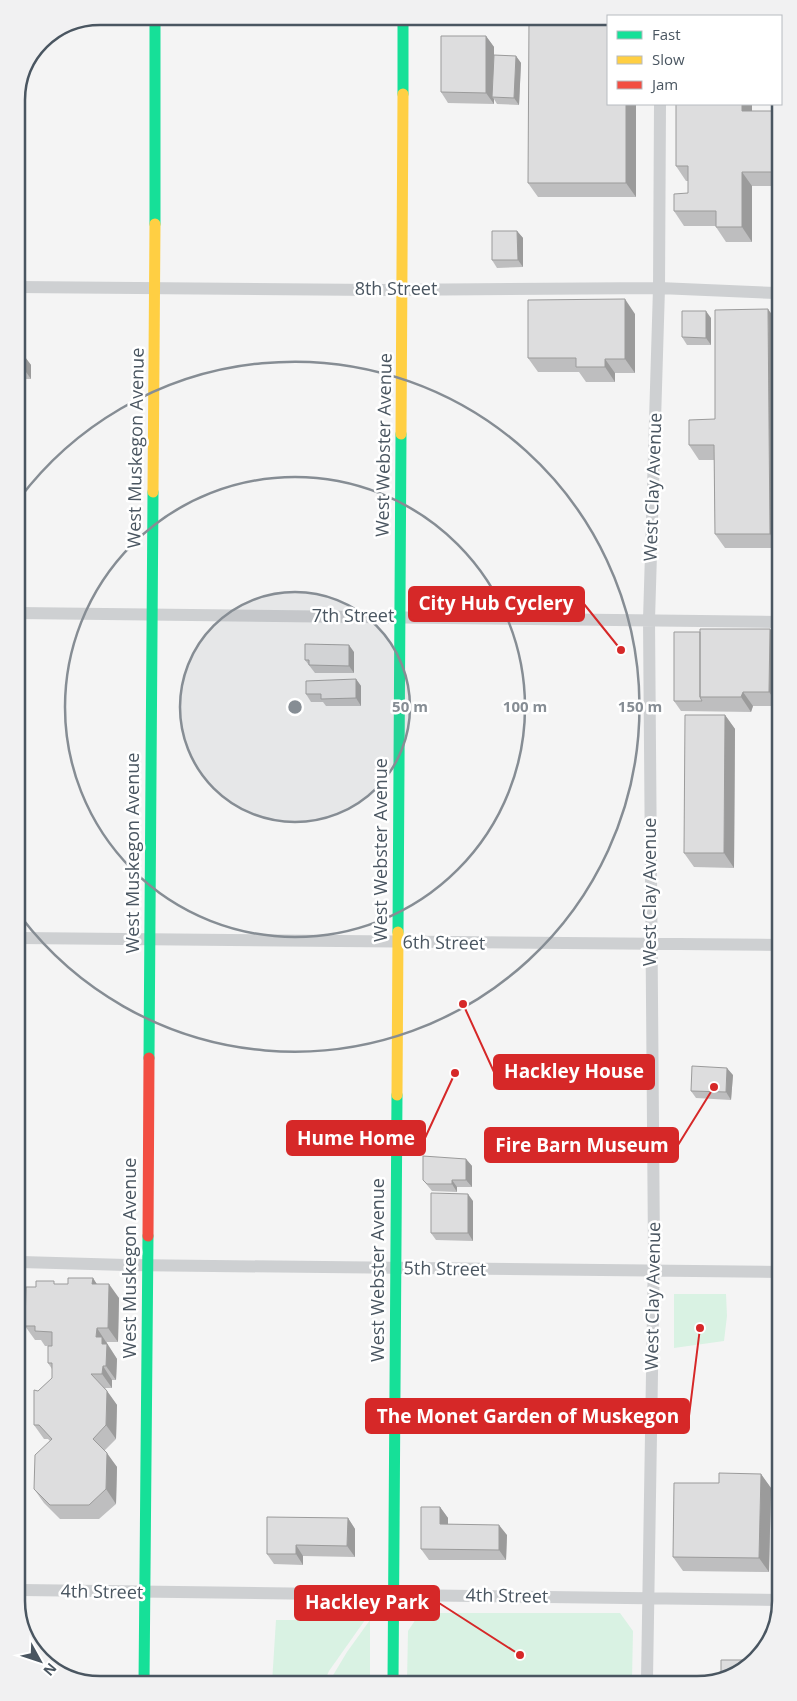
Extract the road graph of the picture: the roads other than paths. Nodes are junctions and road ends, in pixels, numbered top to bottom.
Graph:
1 (155, 25) edge
2 (403, 25) edge
3 (660, 105) edge
4 (25, 287) edge
5 (155, 287) junction
6 (659, 288) junction
7 (403, 290) junction
8 (772, 293) edge
9 (25, 613) edge
10 (152, 613) junction
11 (400, 616) junction
12 (649, 620) junction
13 (772, 622) edge
14 (25, 938) edge
15 (151, 940) junction
16 (398, 942) junction
17 (650, 942) junction
18 (772, 944) edge
19 (25, 1262) edge
20 (148, 1265) junction
21 (395, 1268) junction
22 (654, 1271) junction
23 (772, 1272) edge
24 (25, 1590) edge
25 (146, 1593) junction
26 (394, 1594) junction
27 (648, 1596) junction
28 (772, 1600) edge
29 (144, 1676) edge
30 (393, 1676) edge
31 (646, 1676) edge

1 - 5 main road, West Muskegon Avenue
2 - 7 main road, West Webster Avenue
3 - 6 street, West Clay Avenue
4 - 5 street, 8th Street
5 - 7 street, 8th Street
5 - 10 main road, West Muskegon Avenue
6 - 7 street, 8th Street
6 - 8 street, 8th Street
6 - 12 street, West Clay Avenue
7 - 11 main road, West Webster Avenue
9 - 10 street, 7th Street
10 - 11 street, 7th Street
10 - 15 main road, West Muskegon Avenue
11 - 12 street, 7th Street
11 - 16 main road, West Webster Avenue
12 - 13 street, 7th Street
12 - 17 street, West Clay Avenue
14 - 15 street, 6th Street
15 - 16 street, 6th Street
15 - 20 main road, West Muskegon Avenue
16 - 17 street, 6th Street
16 - 21 main road, West Webster Avenue
17 - 18 street, 6th Street
17 - 22 street, West Clay Avenue
19 - 20 street, 5th Street
20 - 21 street, 5th Street
20 - 25 main road, West Muskegon Avenue
21 - 22 street, 5th Street
21 - 26 main road, West Webster Avenue
22 - 23 street, 5th Street
22 - 27 street, West Clay Avenue
24 - 25 street, 4th Street
25 - 26 street, 4th Street
25 - 29 main road, West Muskegon Avenue
26 - 27 street, 4th Street
26 - 30 main road, West Webster Avenue
27 - 28 street, 4th Street
27 - 31 street, West Clay Avenue

